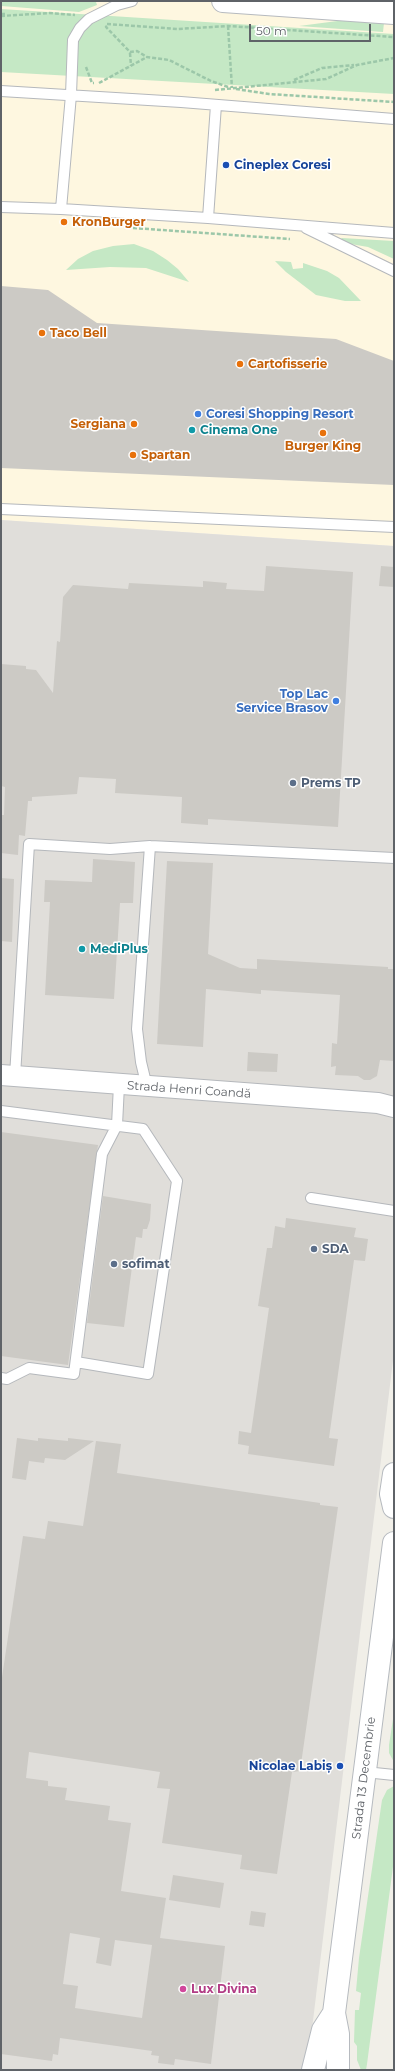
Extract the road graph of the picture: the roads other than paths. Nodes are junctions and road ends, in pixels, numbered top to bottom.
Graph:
1 (132, 1) edge
2 (223, 1) edge
3 (394, 13) edge
4 (1, 91) edge
5 (71, 95) junction
6 (216, 105) junction
7 (394, 119) edge
8 (1, 207) edge
9 (61, 209) junction
10 (208, 218) junction
11 (298, 225) junction
12 (394, 233) edge
13 (394, 271) edge
14 (1, 509) edge
15 (394, 527) edge
16 (150, 846) junction
17 (394, 858) edge
18 (8, 1076) edge
19 (119, 1085) junction
20 (148, 1087) junction
21 (389, 1103) edge
22 (1, 1111) edge
23 (117, 1125) junction
24 (311, 1198) dead end
25 (394, 1211) edge
26 (76, 1362) junction
27 (1, 1378) edge
28 (394, 1474) edge
29 (394, 1507) edge
30 (394, 1543) edge
31 (365, 1772) junction
32 (394, 1775) edge
33 (334, 2014) junction
34 (313, 2070) edge
35 (338, 2070) edge

1 - 5 lane
2 - 3 main road
4 - 5 lane
5 - 6 lane
5 - 9 lane
6 - 7 lane
6 - 10 lane
8 - 9 lane
9 - 10 lane
10 - 11 lane
11 - 12 lane
11 - 13 lane
14 - 15 lane
16 - 17 lane
16 - 18 lane
16 - 20 lane
18 - 19 street, Strada Henri Coandă
19 - 20 street, Strada Henri Coandă
19 - 23 lane
20 - 21 street, Strada Henri Coandă
22 - 23 lane
23 - 26 lane
23 - 26 lane
24 - 25 lane
26 - 27 lane
28 - 29 main road
30 - 31 main road, Strada 13 Decembrie
31 - 32 lane
31 - 33 main road, Strada 13 Decembrie
33 - 34 main road, Strada 13 Decembrie
33 - 35 main road, Strada 13 Decembrie

